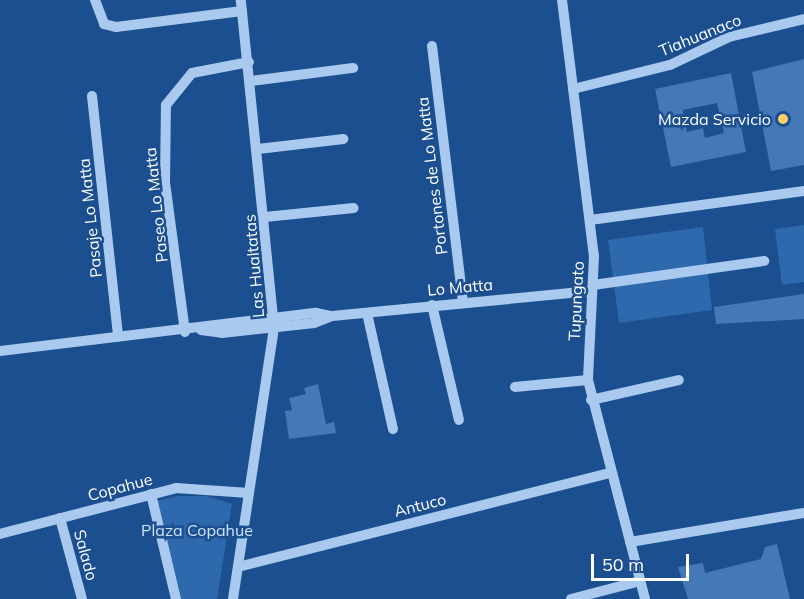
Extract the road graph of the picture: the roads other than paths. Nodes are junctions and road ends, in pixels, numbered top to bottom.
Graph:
1 (95, 0) edge
2 (562, 0) edge
3 (241, 5) edge
4 (804, 19) edge
5 (432, 46) dead end
6 (249, 62) junction
7 (353, 68) dead end
8 (251, 81) junction
9 (573, 89) junction
10 (92, 96) dead end
11 (343, 139) dead end
12 (258, 149) junction
13 (804, 191) edge
14 (354, 208) dead end
15 (265, 217) junction
16 (590, 220) junction
17 (764, 261) dead end
18 (592, 288) junction
19 (463, 302) junction
20 (432, 305) junction
21 (367, 313) junction
22 (274, 322) junction
23 (185, 332) junction
24 (118, 337) junction
25 (0, 351) edge
26 (588, 380) junction
27 (680, 380) dead end
28 (515, 387) dead end
29 (591, 400) junction
30 (459, 420) dead end
31 (393, 429) dead end
32 (609, 473) junction
33 (151, 494) junction
34 (249, 494) junction
35 (804, 513) edge
36 (60, 518) junction
37 (0, 534) edge
38 (630, 542) junction
39 (238, 567) junction
40 (640, 581) junction
41 (82, 599) edge
42 (176, 599) edge
43 (232, 599) edge
44 (571, 599) edge
45 (645, 599) edge

1 - 3 street
2 - 9 street, Tupungato
3 - 6 street, Las Hualtatas
4 - 9 street, Tiahuanaco
5 - 19 street, Portones de Lo Matta
6 - 8 street, Las Hualtatas
6 - 23 street, Paseo Lo Matta
7 - 8 street
8 - 12 street, Las Hualtatas
9 - 16 street, Tupungato
10 - 24 street, Pasaje Lo Matta
11 - 12 street
12 - 15 street, Las Hualtatas
13 - 16 street
14 - 15 street
15 - 22 street, Las Hualtatas
16 - 18 street, Tupungato
17 - 18 street, Lo Matta
18 - 19 street, Lo Matta
18 - 26 street, Tupungato
19 - 20 street, Lo Matta
20 - 21 street, Lo Matta
20 - 30 street
21 - 22 street, Lo Matta
21 - 31 street
22 - 23 street, Lo Matta
22 - 34 street, Las Hualtatas
23 - 24 street, Lo Matta
24 - 25 street, Lo Matta
26 - 28 street
26 - 29 street, Tupungato
27 - 29 street
29 - 32 street, Tupungato
32 - 38 street, Tupungato
32 - 39 street, Antuco
33 - 34 street, Copahue
33 - 36 street, Copahue
33 - 42 street
34 - 39 street, Las Hualtatas
35 - 38 street
36 - 37 street, Copahue
36 - 41 street, Salado
38 - 40 street, Tupungato
39 - 43 street, Las Hualtatas
40 - 44 street
40 - 45 street, Tupungato

